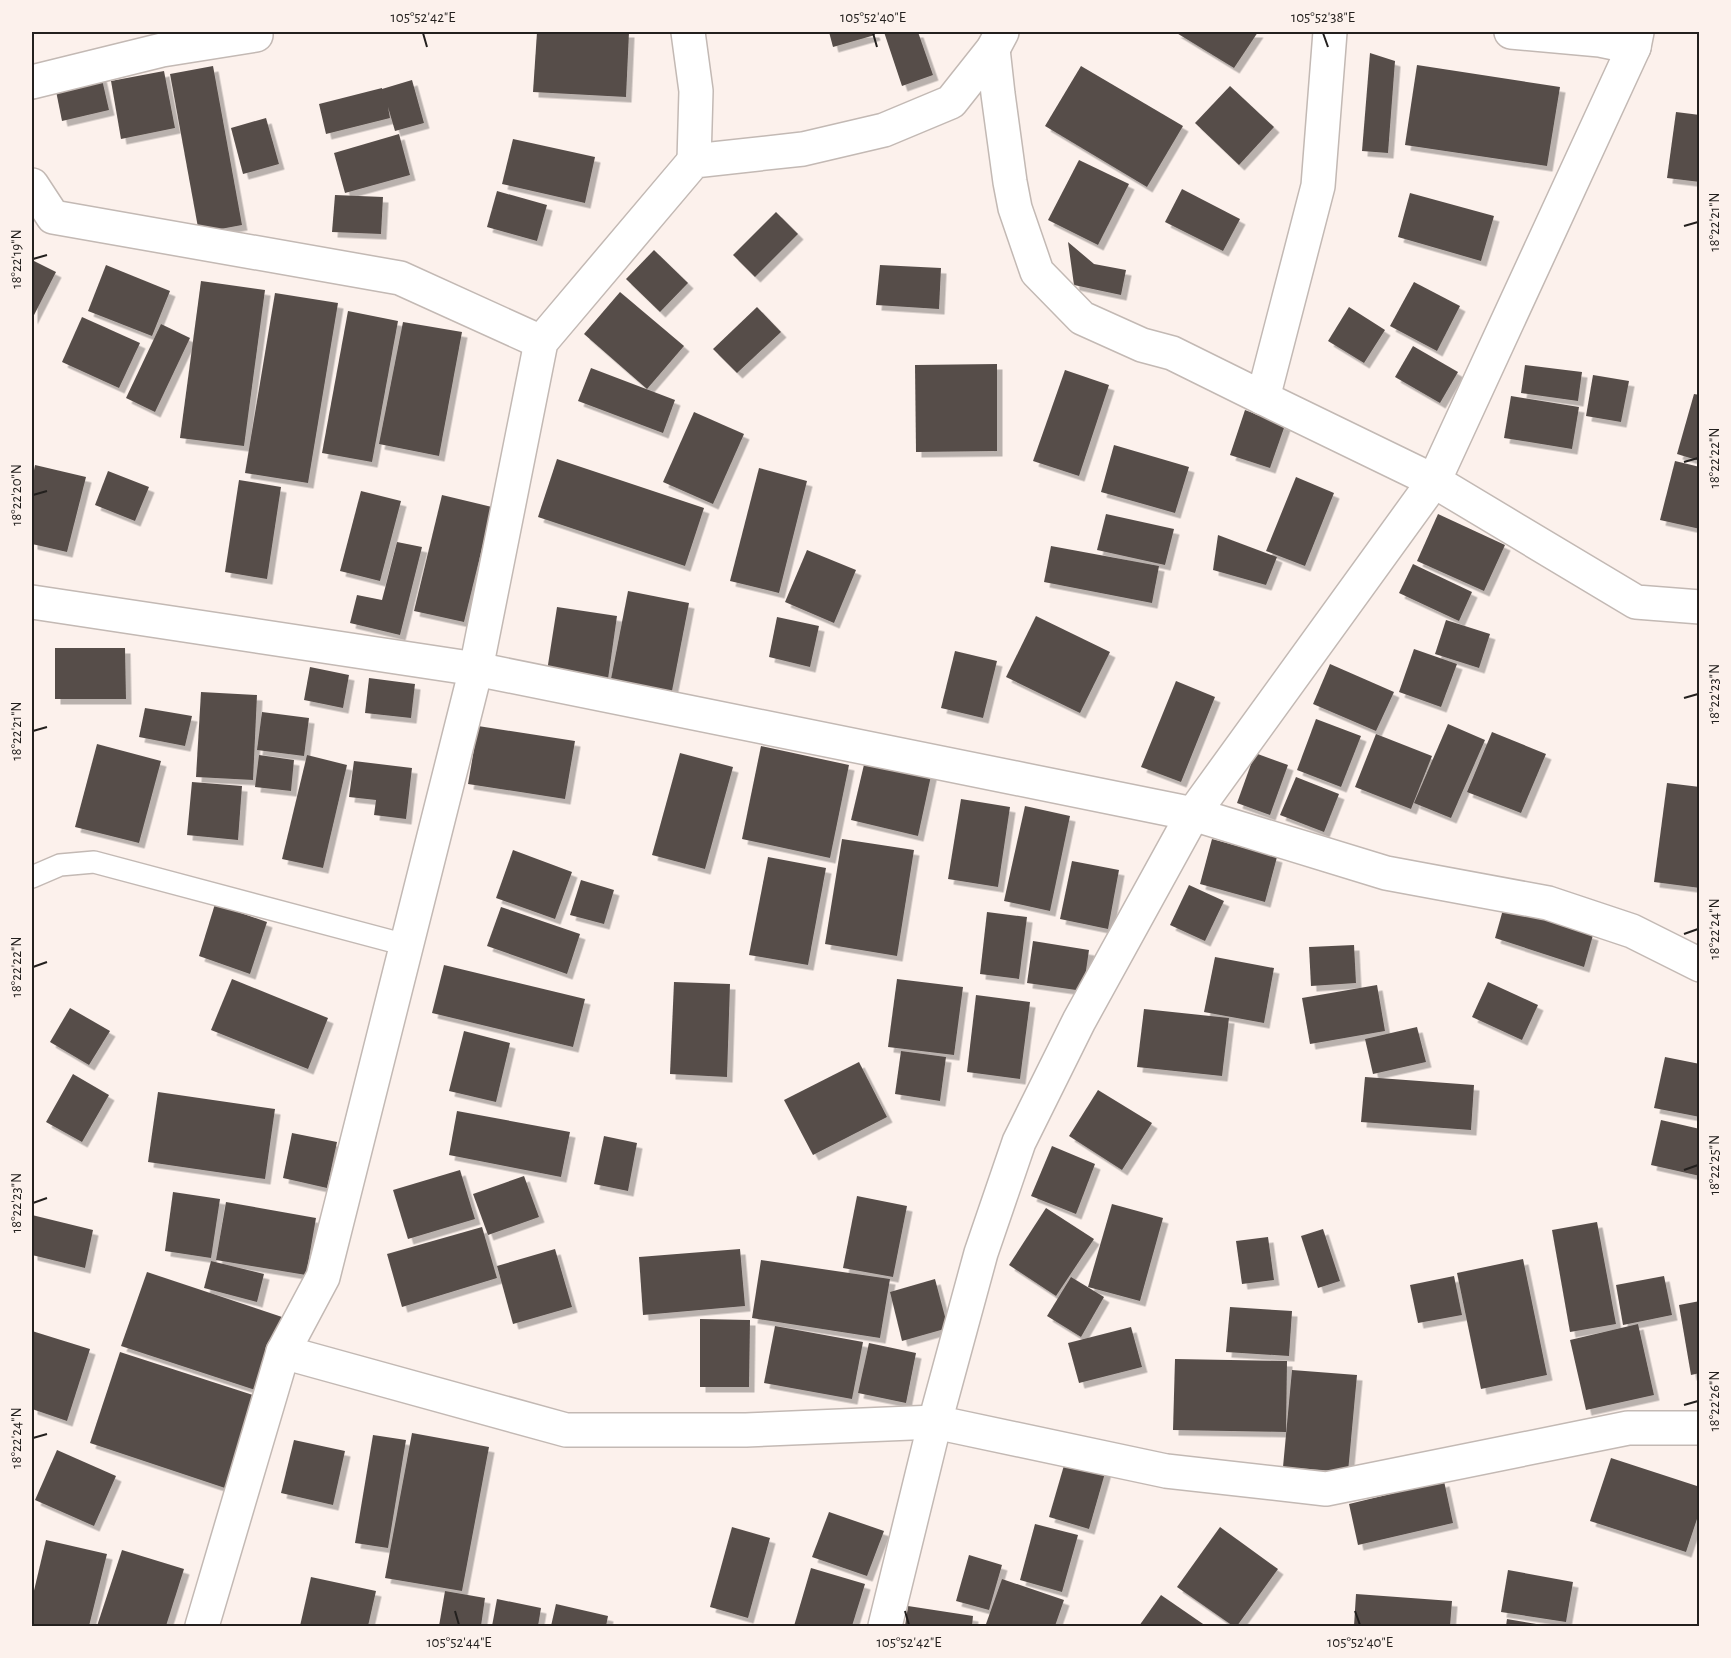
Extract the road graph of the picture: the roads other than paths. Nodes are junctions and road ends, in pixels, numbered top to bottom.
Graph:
1 (688, 32) edge
2 (1330, 32) edge
3 (1511, 32) edge
4 (256, 35) dead end
5 (1635, 39) edge
6 (998, 40) edge
7 (32, 82) edge
8 (694, 160) junction
9 (32, 184) edge
10 (541, 342) junction
11 (1263, 398) junction
12 (1434, 481) junction
13 (32, 602) edge
14 (1700, 607) edge
15 (476, 669) junction
16 (1193, 814) junction
17 (32, 877) edge
18 (406, 945) junction
19 (1700, 964) edge
20 (283, 1352) junction
21 (935, 1422) junction
22 (1700, 1428) edge
23 (202, 1626) edge
24 (885, 1626) edge

1 - 8 street
2 - 11 street
3 - 5 street
4 - 7 street
5 - 12 street
6 - 8 street
6 - 11 street
8 - 10 street
9 - 10 street
10 - 15 street
11 - 12 street
12 - 14 street
12 - 16 street
13 - 15 street
15 - 16 street
15 - 18 street
16 - 19 street
16 - 21 street
17 - 18 lane
18 - 20 street
20 - 21 street
20 - 23 street
21 - 22 street
21 - 24 street

